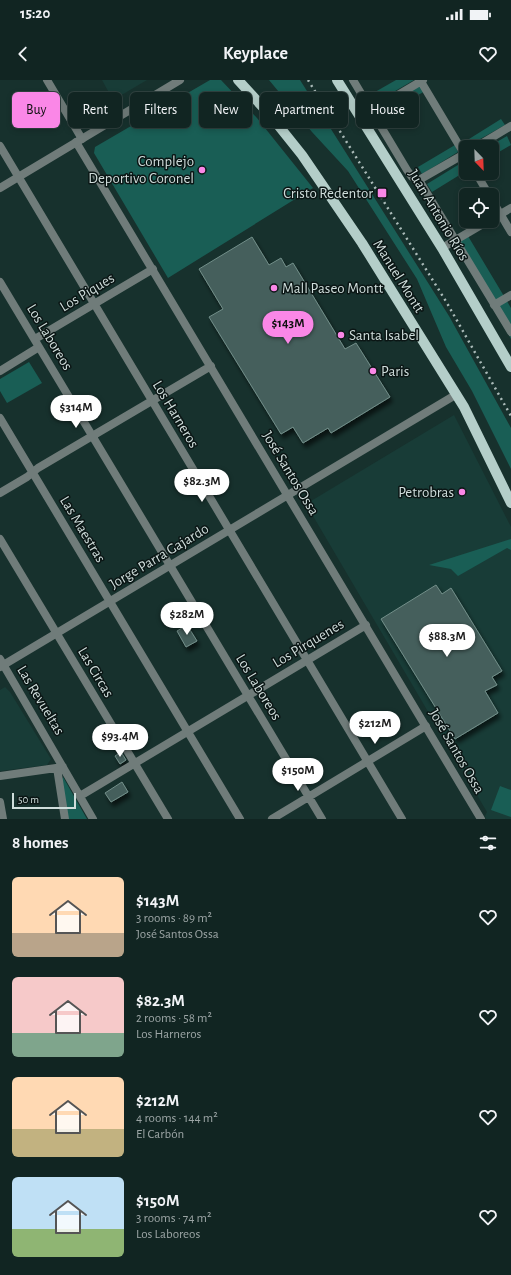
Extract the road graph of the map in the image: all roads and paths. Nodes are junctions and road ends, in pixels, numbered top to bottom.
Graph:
1 (47, 80) edge
2 (180, 80) edge
3 (238, 80) edge
4 (337, 80) edge
5 (353, 80) edge
6 (421, 80) edge
7 (360, 92) edge
8 (401, 92) edge
9 (356, 108) edge
10 (511, 126) edge
11 (368, 128) edge
12 (382, 128) edge
13 (488, 140) edge
14 (79, 141) junction
15 (459, 145) edge
16 (0, 146) edge
17 (459, 158) edge
18 (18, 177) junction
19 (419, 180) junction
20 (0, 188) edge
21 (511, 208) edge
22 (500, 214) joint
23 (476, 228) edge
24 (511, 232) edge
25 (455, 240) junction
26 (442, 248) junction
27 (153, 269) junction
28 (0, 282) edge
29 (511, 295) edge
30 (94, 304) junction
31 (494, 305) junction
32 (511, 332) edge
33 (34, 340) junction
34 (39, 347) junction
35 (211, 366) junction
36 (511, 367) edge
37 (0, 371) edge
38 (457, 394) junction
39 (152, 401) junction
40 (0, 418) edge
41 (92, 436) junction
42 (33, 472) junction
43 (0, 493) edge
44 (288, 495) junction
45 (511, 503) edge
46 (229, 530) junction
47 (0, 538) edge
48 (170, 566) junction
49 (110, 601) junction
50 (366, 624) junction
51 (57, 633) junction
52 (307, 660) junction
53 (1, 664) edge
54 (247, 695) junction
55 (426, 726) junction
56 (188, 731) junction
57 (368, 761) junction
58 (135, 763) junction
59 (60, 767) junction
60 (0, 776) edge
61 (80, 796) junction
62 (308, 797) junction
63 (0, 802) edge
64 (3, 819) edge
65 (65, 819) edge
66 (93, 819) edge
67 (168, 819) edge
68 (240, 819) edge
69 (272, 819) edge
70 (322, 819) edge
71 (402, 819) edge
72 (481, 819) edge

1 - 14 street, José Santos Ossa
2 - 14 street
3 - 38 main road, Manuel Montt
4 - 9 main road, Juan Antonio Ríos
5 - 7 street
6 - 8 street
6 - 15 street
10 - 13 street
11 - 26 main road, Juan Antonio Ríos
12 - 19 street
14 - 18 street
14 - 27 street, José Santos Ossa
16 - 18 street, Los Harneros
17 - 19 street
18 - 20 street
18 - 30 street, Los Harneros
19 - 25 street
21 - 22 street
22 - 24 street
23 - 25 street
25 - 26 street
25 - 31 street
26 - 36 main road, Juan Antonio Ríos
27 - 30 street, Los Piques
27 - 35 street, José Santos Ossa
28 - 33 street, Los Laboreos
29 - 31 street
30 - 33 street, Los Piques
30 - 39 street, Los Harneros
31 - 32 street
33 - 34 street, Los Laboreos
34 - 37 street
34 - 41 street, Los Laboreos
35 - 39 street
35 - 44 street, José Santos Ossa
38 - 44 street, Jorge Parra Gajardo
38 - 45 main road, Manuel Montt
39 - 41 street
39 - 46 street, Los Harneros
40 - 42 street, Las Maestras
41 - 42 street
41 - 48 street, Los Laboreos
42 - 43 street
42 - 49 street, Las Maestras
44 - 46 street, Jorge Parra Gajardo
44 - 50 street, José Santos Ossa
46 - 48 street, Jorge Parra Gajardo
46 - 52 street, Los Harneros
47 - 51 street, Las Circas
48 - 49 street, Jorge Parra Gajardo
48 - 54 street, Los Laboreos
49 - 51 street, Jorge Parra Gajardo
49 - 56 street, Las Maestras
50 - 52 street, Los Pirquenes
50 - 55 street, José Santos Ossa
51 - 53 street, Jorge Parra Gajardo
51 - 58 street, Las Circas
52 - 54 street, Los Pirquenes
52 - 57 street, Los Harneros
53 - 59 street, Las Revueltas
54 - 56 street, Los Pirquenes
54 - 62 street, Los Laboreos
55 - 57 street
55 - 72 street, José Santos Ossa
56 - 58 street, Los Pirquenes
56 - 68 street, Las Maestras
57 - 62 street
57 - 71 street, Los Harneros
58 - 61 street, Los Pirquenes
58 - 67 street, Las Circas
59 - 60 street
59 - 61 street, Las Revueltas
59 - 65 street
61 - 66 street, Las Revueltas
62 - 69 street
62 - 70 street, Los Laboreos
63 - 64 street

